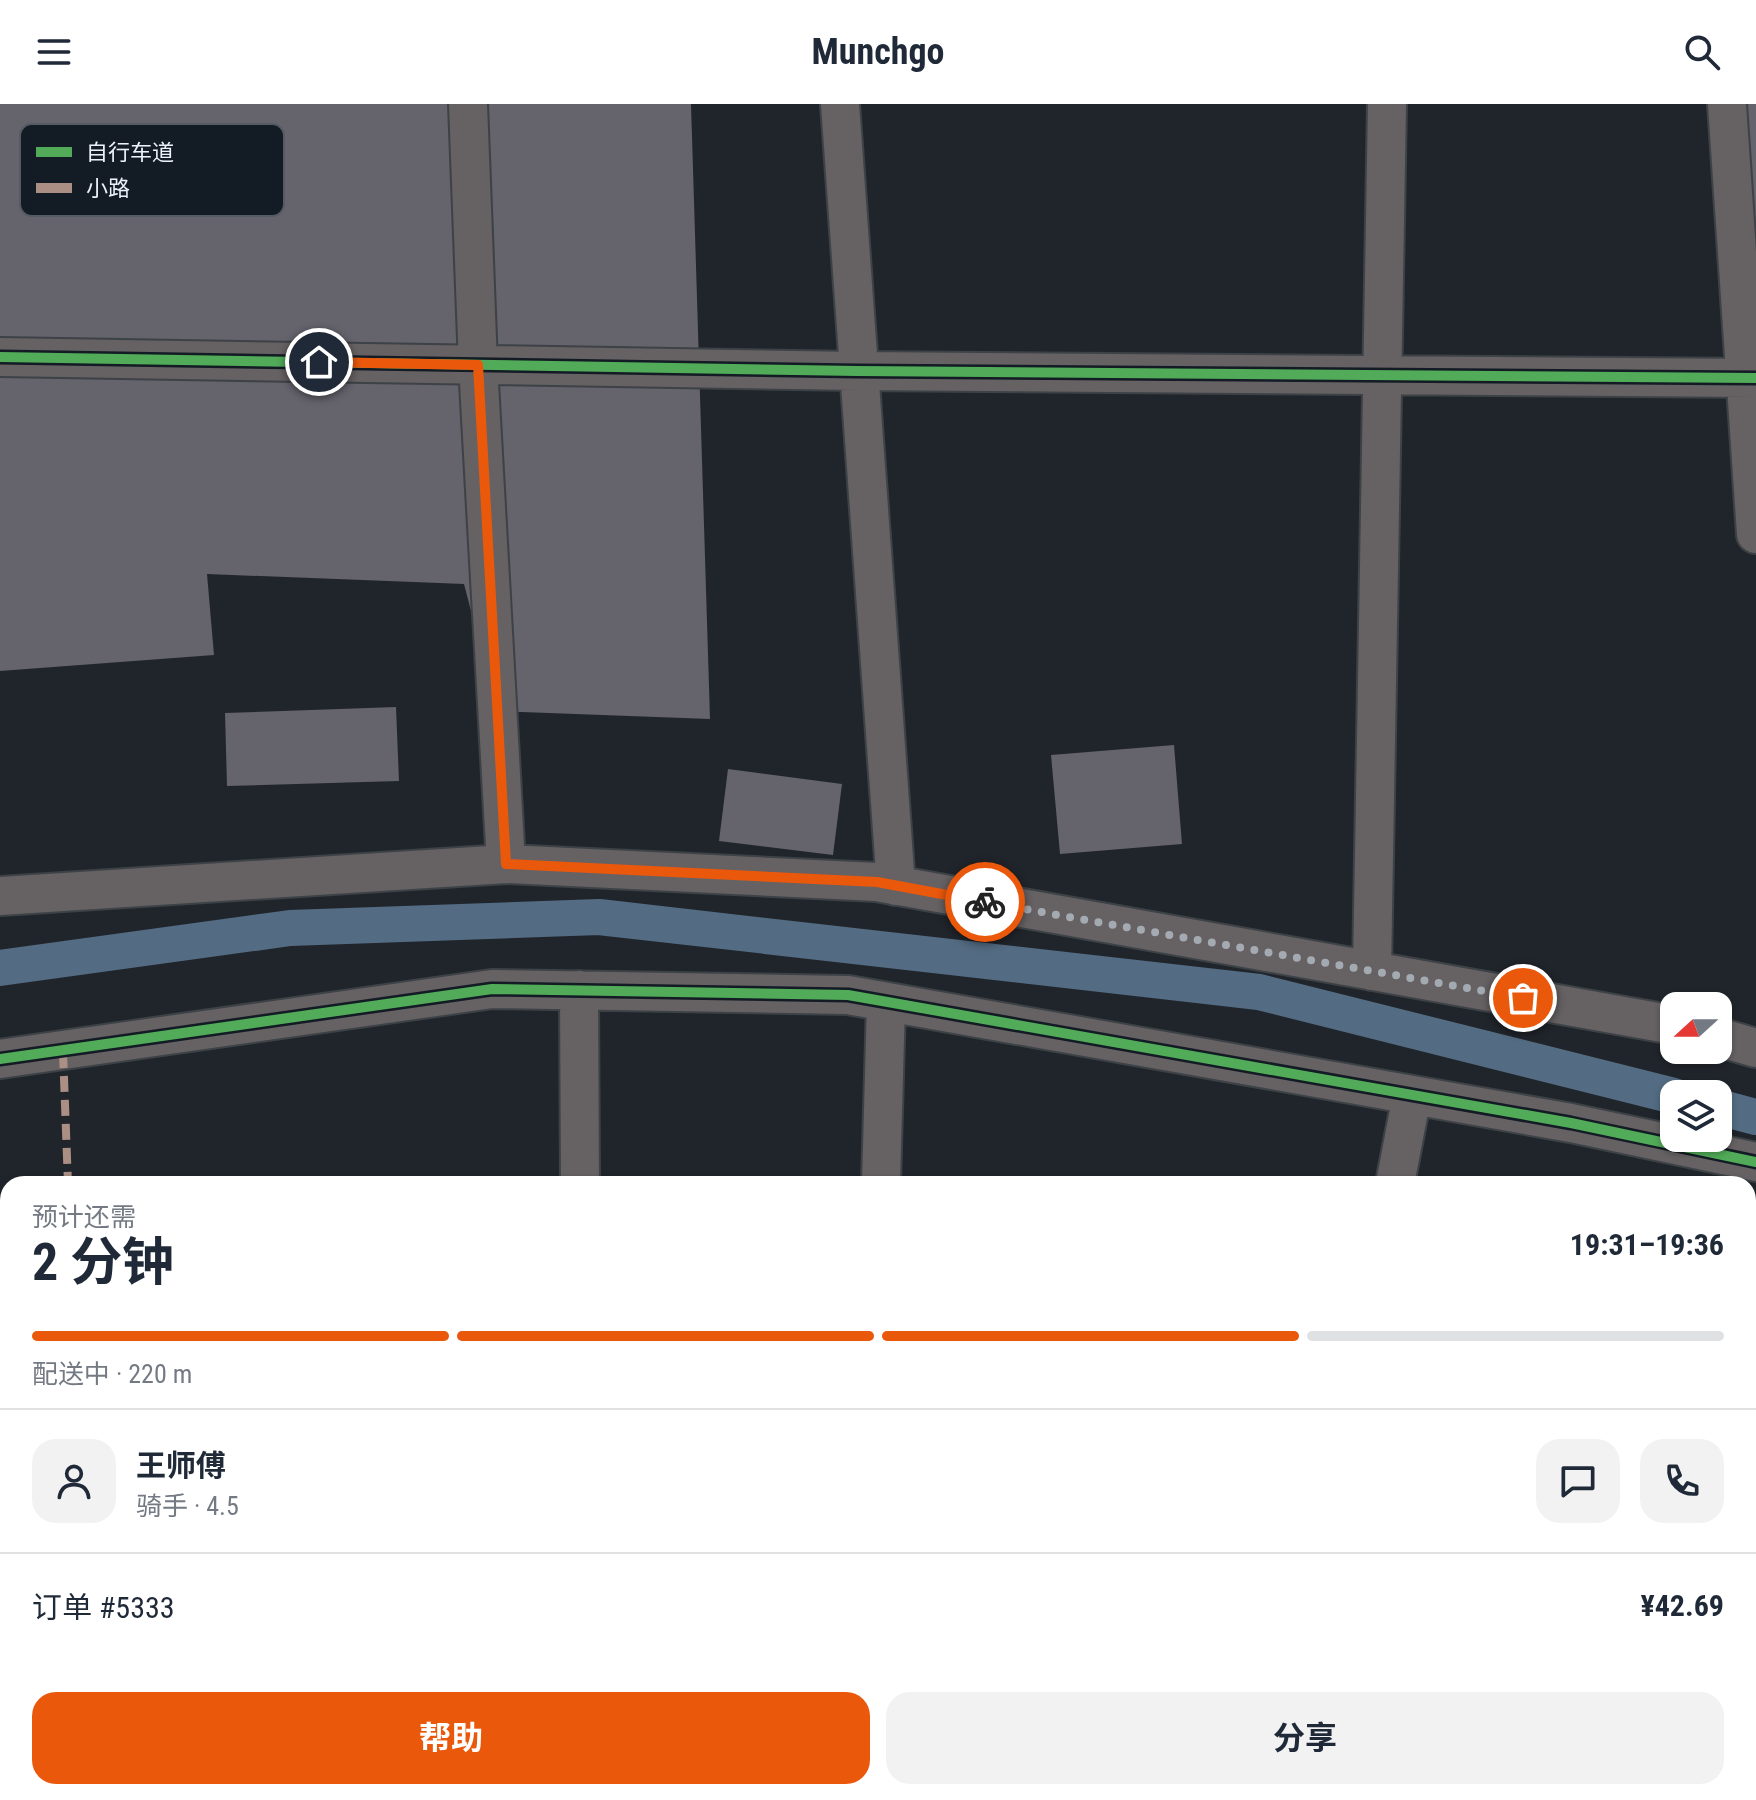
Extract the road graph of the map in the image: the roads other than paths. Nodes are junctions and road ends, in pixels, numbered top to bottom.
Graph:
1 (468, 104) edge
2 (840, 104) edge
3 (1387, 104) edge
4 (1727, 104) edge
5 (0, 357) edge
6 (478, 365) junction
7 (857, 371) junction
8 (1382, 375) junction
9 (1751, 378) edge
10 (1756, 534) edge
11 (506, 864) junction
12 (896, 886) junction
13 (0, 896) edge
14 (1372, 971) junction
15 (579, 990) junction
16 (886, 1002) junction
17 (1660, 1022) edge
18 (1732, 1041) edge
19 (1756, 1048) edge
20 (0, 1059) edge
21 (1412, 1095) junction
22 (1756, 1162) edge
23 (580, 1176) edge
24 (881, 1176) edge
25 (1397, 1176) edge

1 - 6 street
2 - 7 street
3 - 8 street
4 - 9 street
5 - 6 street
6 - 7 street
6 - 11 street
7 - 8 street
7 - 12 street
8 - 9 street
8 - 14 street
9 - 10 street
11 - 12 street
11 - 13 street
12 - 14 street
14 - 17 street
15 - 16 street
15 - 20 street
15 - 23 street
16 - 21 street
16 - 24 street
18 - 19 street
21 - 22 street
21 - 25 street

